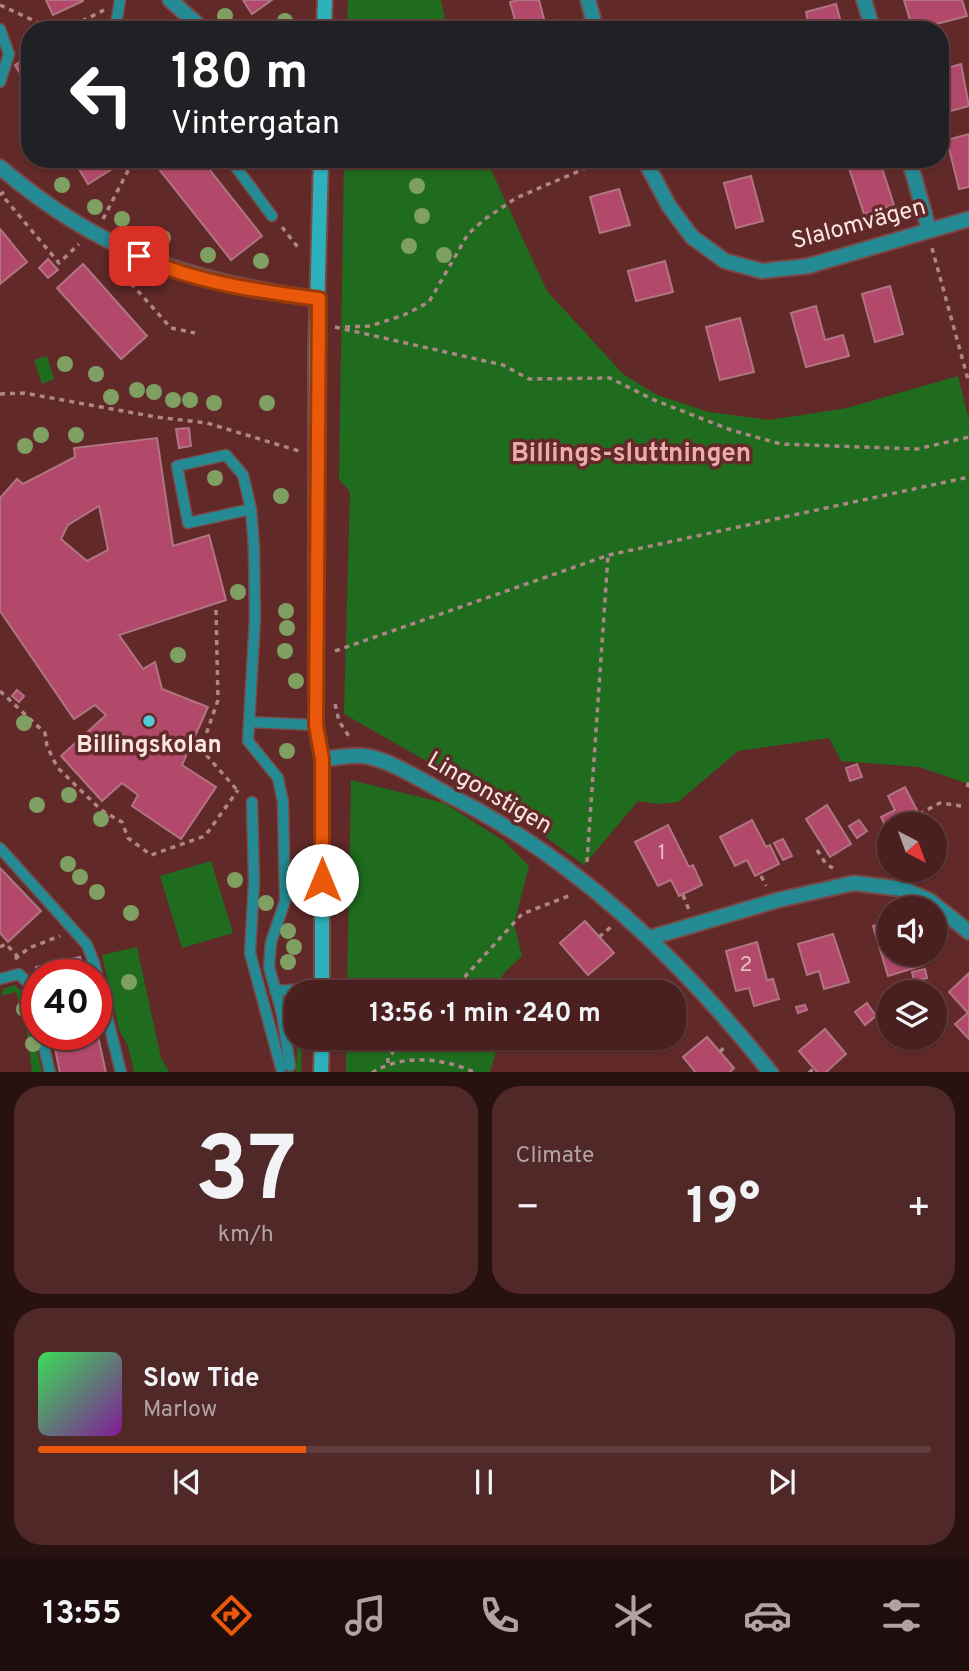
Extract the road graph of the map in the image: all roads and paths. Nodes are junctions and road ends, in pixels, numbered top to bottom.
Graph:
1 (120, 0) edge
2 (170, 0) edge
3 (325, 0) edge
4 (588, 0) edge
5 (864, 0) edge
6 (0, 5) edge
7 (106, 9) dead end
8 (35, 21) edge
9 (82, 21) edge
10 (116, 21) edge
11 (194, 21) edge
12 (324, 21) edge
13 (594, 21) edge
14 (870, 21) edge
15 (0, 29) edge
16 (0, 82) edge
17 (0, 167) edge
18 (130, 168) edge
19 (237, 168) edge
20 (321, 168) edge
21 (586, 168) edge
22 (649, 168) edge
23 (912, 168) edge
24 (7, 189) dead end
25 (272, 216) joint
26 (969, 219) edge
27 (929, 230) junction
28 (89, 236) junction
29 (932, 246) dead end
30 (300, 250) dead end
31 (112, 256) dead end
32 (319, 299) junction
33 (194, 333) dead end
34 (969, 383) edge
35 (0, 394) edge
36 (969, 437) edge
37 (299, 451) dead end
38 (969, 477) edge
39 (251, 509) junction
40 (608, 555) junction
41 (216, 610) dead end
42 (335, 651) dead end
43 (0, 691) edge
44 (249, 722) junction
45 (316, 725) junction
46 (322, 759) junction
47 (238, 790) junction
48 (252, 802) joint
49 (961, 806) dead end
50 (923, 812) edge
51 (0, 848) edge
52 (817, 850) dead end
53 (841, 872) dead end
54 (585, 881) junction
55 (683, 895) dead end
56 (690, 912) dead end
57 (614, 925) dead end
58 (76, 931) junction
59 (969, 932) edge
60 (599, 937) dead end
61 (649, 938) junction
62 (0, 947) edge
63 (18, 957) junction
64 (21, 976) edge
65 (2, 978) edge
66 (322, 980) edge
67 (462, 980) edge
68 (275, 991) junction
69 (284, 991) edge
70 (45, 1050) edge
71 (322, 1050) edge
72 (395, 1050) edge
73 (388, 1063) junction
74 (814, 1068) dead end
75 (50, 1072) edge
76 (121, 1072) edge
77 (321, 1072) edge
78 (374, 1072) edge
79 (474, 1072) edge
80 (770, 1072) edge
81 (810, 1072) edge

1 - 10 lane
2 - 11 street
3 - 12 street
4 - 13 street
5 - 14 street
6 - 8 path
7 - 9 path
15 - 16 lane
17 - 28 street
18 - 28 path
19 - 25 lane
20 - 32 street
21 - 36 path
22 - 27 street, Slalomvägen
23 - 27 street
24 - 28 path
25 - 30 path
26 - 27 street, Slalomvägen
28 - 32 street
29 - 34 path
31 - 33 path
32 - 45 street
35 - 37 path
38 - 40 path
39 - 39 lane
39 - 44 lane
40 - 42 path
40 - 54 path
41 - 47 path
43 - 47 path
44 - 45 lane
44 - 68 lane
45 - 46 street
46 - 54 street, Lingonstigen
46 - 66 street
47 - 48 path
48 - 68 lane
49 - 50 path
51 - 58 lane
52 - 53 path
54 - 61 street, Lingonstigen
54 - 67 path
55 - 56 path
57 - 60 path
58 - 63 path
58 - 76 lane
59 - 61 street
61 - 80 street, Lingonstigen
62 - 63 path
63 - 65 path
64 - 65 lane
68 - 69 lane
70 - 75 lane
71 - 77 street
72 - 73 path
73 - 78 path
73 - 79 path
74 - 81 path

